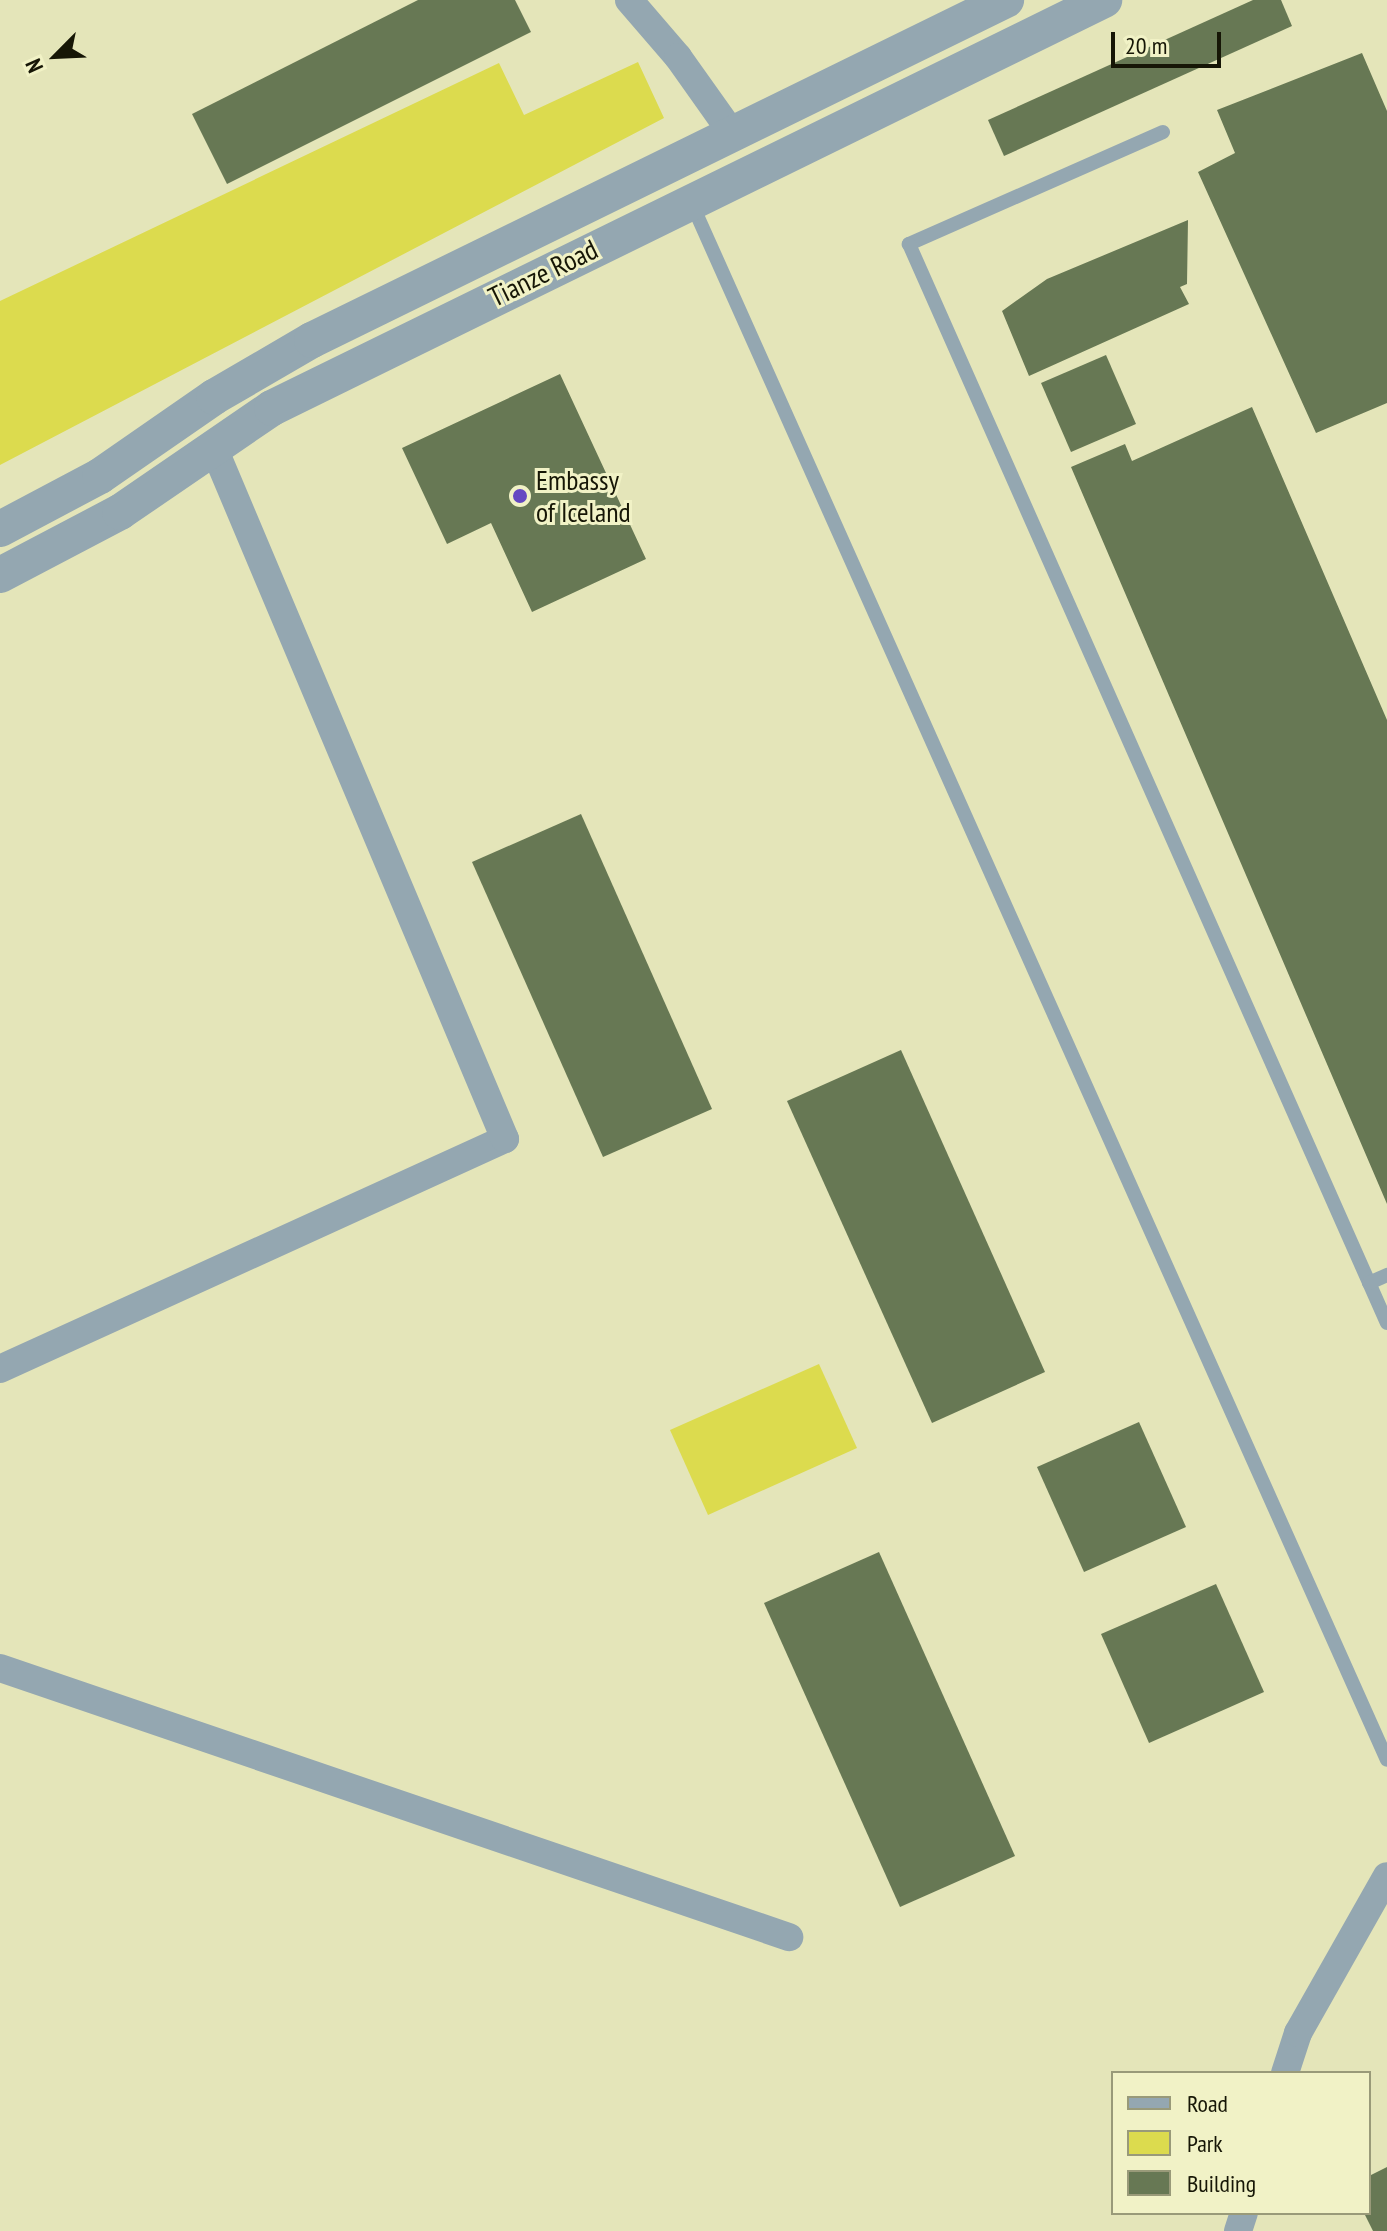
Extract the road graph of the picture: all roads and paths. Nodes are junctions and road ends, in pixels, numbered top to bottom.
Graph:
1 (629, 0) edge
2 (1006, 0) edge
3 (1104, 0) edge
4 (1163, 132) dead end
5 (732, 133) junction
6 (691, 200) junction
7 (213, 446) junction
8 (0, 529) edge
9 (0, 575) edge
10 (1387, 1275) edge
11 (1369, 1283) junction
12 (1387, 1323) edge
13 (0, 1369) edge
14 (0, 1668) edge
15 (1387, 1760) edge
16 (1387, 1876) edge
17 (789, 1937) dead end
18 (1286, 2071) edge

1 - 5 street
2 - 5 street, Tianze Road
3 - 6 street, Tianze Road
4 - 11 lane
5 - 8 street, Tianze Road
6 - 7 street, Tianze Road
6 - 15 lane
7 - 9 street, Tianze Road
7 - 13 street
10 - 11 lane
11 - 12 lane
14 - 17 street
16 - 18 street

